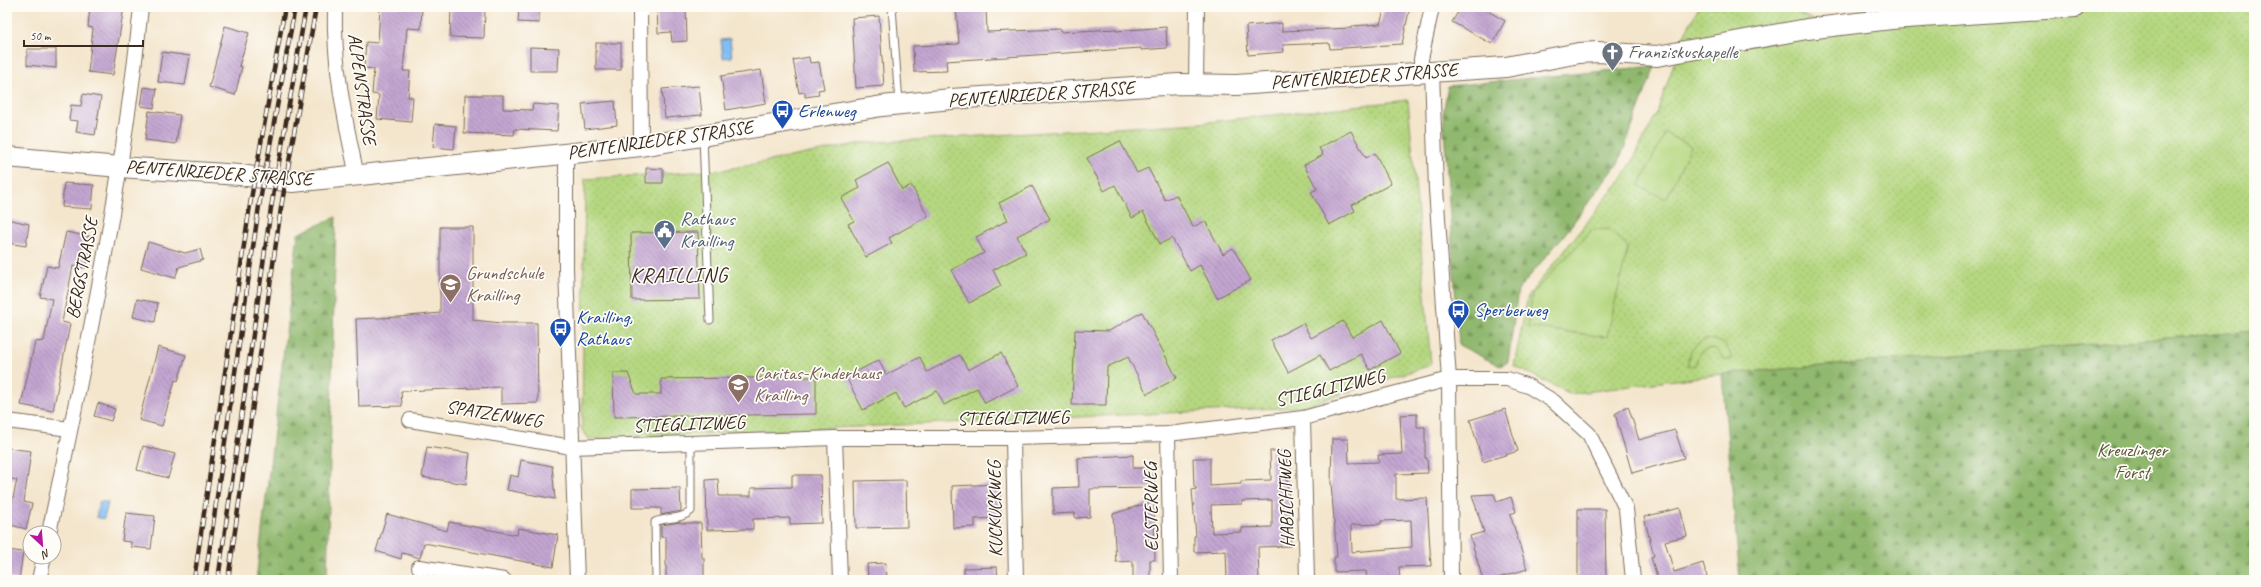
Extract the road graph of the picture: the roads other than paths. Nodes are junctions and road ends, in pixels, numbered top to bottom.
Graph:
1 (141, 7) edge
2 (336, 7) edge
3 (640, 7) edge
4 (892, 7) edge
5 (1198, 7) edge
6 (1432, 7) edge
7 (2075, 7) edge
8 (1427, 72) junction
9 (1196, 84) junction
10 (899, 105) junction
11 (704, 137) junction
12 (641, 146) junction
13 (566, 154) junction
14 (7, 157) edge
15 (120, 167) junction
16 (357, 176) junction
17 (710, 320) dead end
18 (1449, 379) junction
19 (1302, 418) junction
20 (410, 420) dead end
21 (7, 421) edge
22 (70, 429) junction
23 (1168, 434) junction
24 (836, 438) junction
25 (1013, 438) junction
26 (691, 443) junction
27 (572, 447) junction
28 (51, 525) edge
29 (42, 565) edge
30 (419, 567) dead end
31 (39, 580) edge
32 (504, 580) edge
33 (577, 580) edge
34 (656, 580) edge
35 (840, 580) edge
36 (1016, 580) edge
37 (1171, 580) edge
38 (1307, 580) edge
39 (1451, 580) edge
40 (1633, 580) edge

1 - 15 street, BERGSTRASSE
2 - 16 street, ALPENSTRASSE
3 - 12 street
4 - 10 lane
5 - 9 street
6 - 8 street
7 - 8 street, PENTENRIEDER STRASSE
8 - 9 street, PENTENRIEDER STRASSE
8 - 18 street
9 - 10 street, PENTENRIEDER STRASSE
10 - 11 street, PENTENRIEDER STRASSE
11 - 12 street, PENTENRIEDER STRASSE
11 - 17 lane
12 - 13 street, PENTENRIEDER STRASSE
13 - 16 street, PENTENRIEDER STRASSE
13 - 27 street
14 - 15 street, PENTENRIEDER STRASSE
15 - 16 street, PENTENRIEDER STRASSE
15 - 22 street, BERGSTRASSE
18 - 19 street, STIEGLITZWEG
18 - 39 street
18 - 40 street, STIEGLITZWEG
19 - 23 street, STIEGLITZWEG
19 - 38 street, HABICHTWEG
20 - 27 street, SPATZENWEG
21 - 22 street
22 - 28 street, BERGSTRASSE
23 - 25 street, STIEGLITZWEG
23 - 37 street, ELSTERWEG
24 - 25 street, STIEGLITZWEG
24 - 26 street, STIEGLITZWEG
24 - 35 street
25 - 36 street, KUCKUCKWEG
26 - 27 street, STIEGLITZWEG
26 - 34 lane
27 - 33 street
29 - 31 street
30 - 32 street

